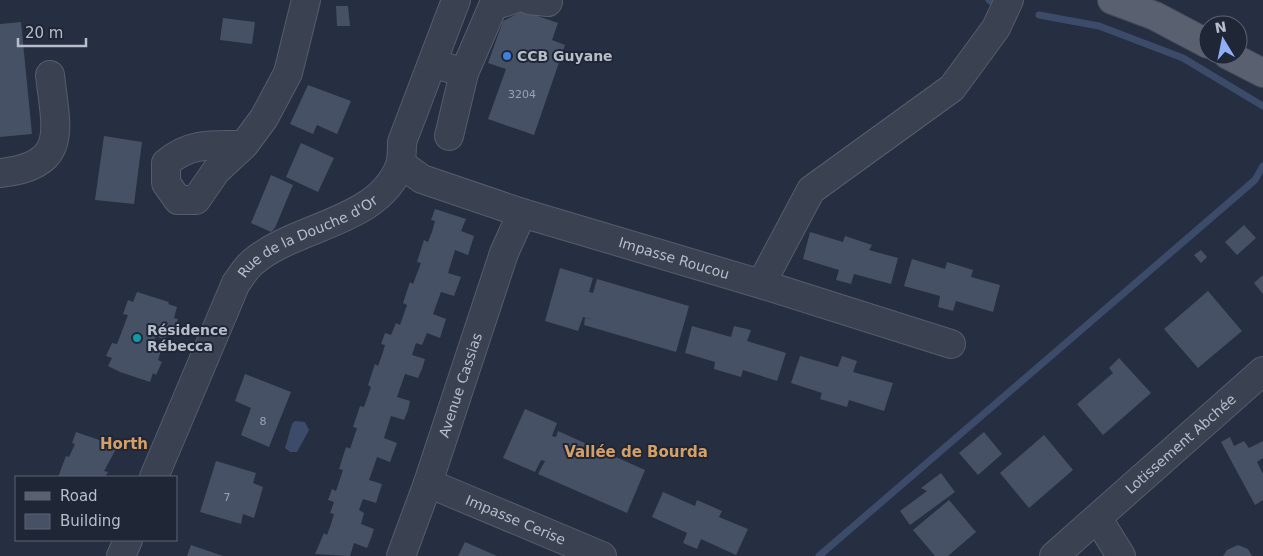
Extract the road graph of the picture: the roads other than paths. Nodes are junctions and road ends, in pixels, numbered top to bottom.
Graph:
1 (306, 0) edge
2 (456, 0) edge
3 (512, 0) edge
4 (1009, 0) edge
5 (1112, 0) edge
6 (1198, 39) edge
7 (433, 63) junction
8 (1246, 65) edge
9 (464, 73) junction
10 (1263, 74) edge
11 (50, 75) dead end
12 (449, 136) dead end
13 (244, 145) dead end
14 (400, 164) junction
15 (0, 173) edge
16 (522, 214) junction
17 (761, 284) junction
18 (951, 344) dead end
19 (1263, 371) edge
20 (154, 476) edge
21 (428, 483) junction
22 (1098, 519) junction
23 (128, 541) edge
24 (121, 556) edge
25 (401, 556) edge
26 (602, 556) edge
27 (1054, 556) edge
28 (1121, 556) edge

1 - 13 street
2 - 7 street, Rue de la Douche d'Or
3 - 9 street
4 - 17 street
5 - 6 main road
7 - 9 street
7 - 14 street, Rue de la Douche d'Or
8 - 10 main road
9 - 12 street
11 - 15 street
14 - 16 street, Impasse Roucou
14 - 20 street, Rue de la Douche d'Or
16 - 17 street, Impasse Roucou
16 - 21 street, Avenue Cassias
17 - 18 street, Impasse Roucou
19 - 22 street, Lotissement Abchée
21 - 25 street, Avenue Cassias
21 - 26 street, Impasse Cerise
22 - 27 street, Lotissement Abchée
22 - 28 street
23 - 24 street

